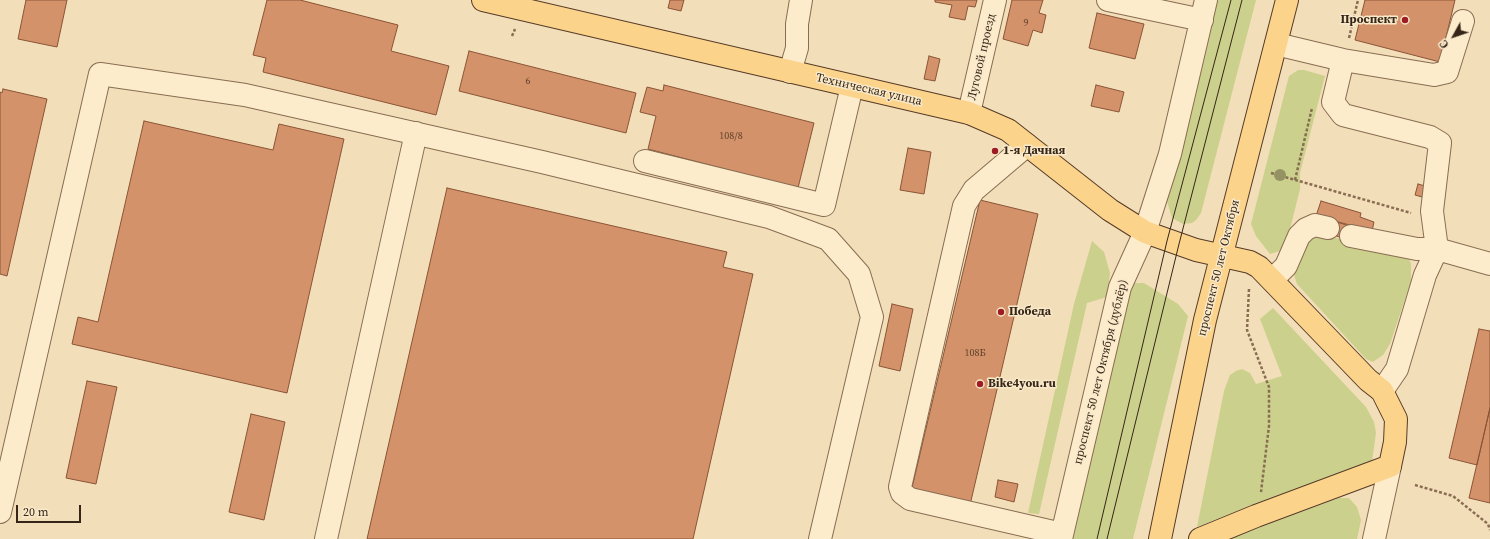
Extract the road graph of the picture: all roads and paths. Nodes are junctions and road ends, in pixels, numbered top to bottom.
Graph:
1 (483, 0) edge
2 (801, 0) edge
3 (995, 0) edge
4 (1108, 0) edge
5 (1287, 0) edge
6 (1358, 0) edge
7 (531, 5) edge
8 (1204, 10) edge
9 (1463, 21) dead end
10 (1276, 44) junction
11 (1343, 60) junction
12 (790, 72) junction
13 (852, 86) junction
14 (1313, 104) dead end
15 (969, 113) junction
16 (416, 133) junction
17 (1027, 145) junction
18 (645, 161) dead end
19 (1271, 173) dead end
20 (1295, 180) junction
21 (1433, 219) junction
22 (1328, 228) dead end
23 (1145, 232) junction
24 (1351, 236) dead end
25 (1437, 249) junction
26 (1222, 255) junction
27 (1490, 264) edge
28 (1273, 279) junction
29 (1249, 287) dead end
30 (1382, 392) junction
31 (1390, 466) junction
32 (1415, 485) dead end
33 (1260, 495) dead end
34 (0, 512) edge
35 (1490, 530) edge
36 (1061, 537) edge
37 (326, 539) edge
38 (820, 539) edge
39 (1160, 539) edge
40 (1200, 539) edge
41 (1374, 539) edge

1 - 7 main road, Техническая улица
2 - 12 street
3 - 15 street, Луговой проезд
4 - 8 street
5 - 10 main road, проспект 50 лет Октября
6 - 11 path
7 - 12 main road, Техническая улица
8 - 23 street, проспект 50 лет Октября (дублёр)
9 - 11 street
10 - 11 street
10 - 26 main road, проспект 50 лет Октября
11 - 21 street
12 - 13 main road, Техническая улица
13 - 15 main road, Техническая улица
13 - 18 street
14 - 20 path
15 - 17 main road, Техническая улица
16 - 34 street
16 - 37 street
16 - 38 street
17 - 23 main road, Техническая улица
17 - 36 street
19 - 20 path
20 - 21 path
21 - 25 street
22 - 28 street
23 - 26 main road, Техническая улица
23 - 36 street, проспект 50 лет Октября (дублёр)
24 - 25 street
25 - 27 street
25 - 30 street
26 - 28 main road, Техническая улица
26 - 39 main road, проспект 50 лет Октября
28 - 30 main road, Техническая улица
29 - 33 path
30 - 31 main road
31 - 40 main road
31 - 41 street
32 - 35 path

